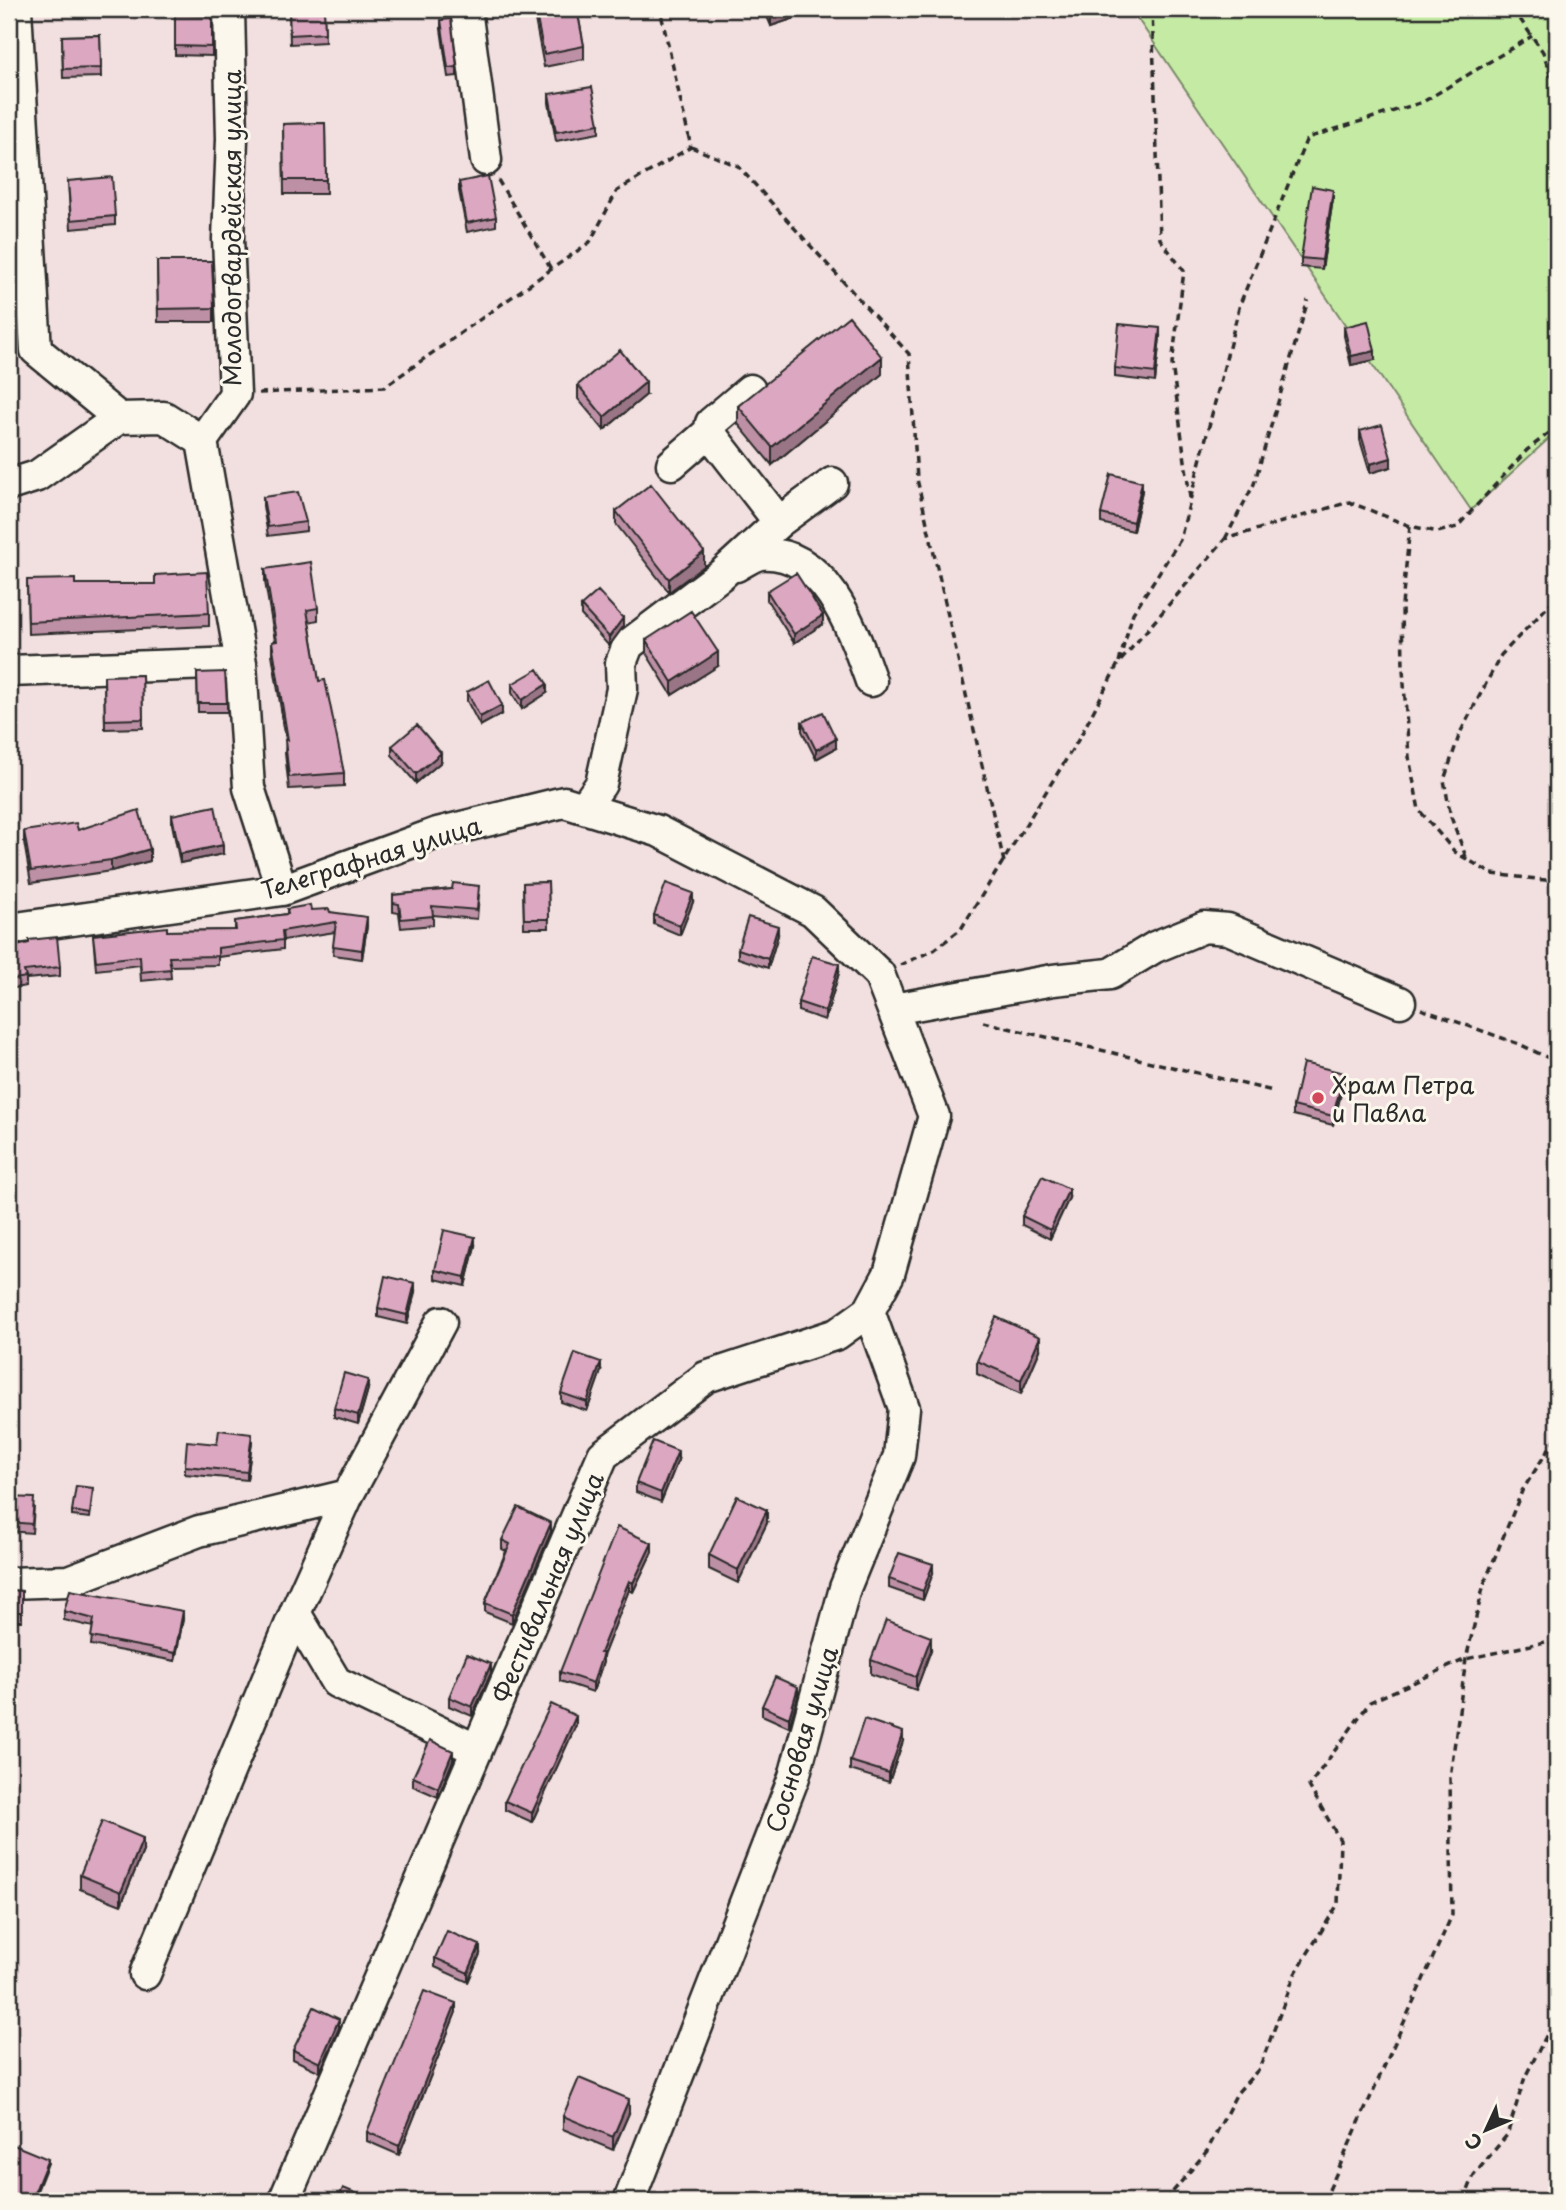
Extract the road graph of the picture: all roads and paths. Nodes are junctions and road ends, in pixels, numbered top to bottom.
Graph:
1 (16, 9) edge
2 (229, 9) edge
3 (466, 9) edge
4 (660, 9) edge
5 (1152, 9) edge
6 (1513, 9) edge
7 (1531, 36) junction
8 (1557, 96) edge
9 (691, 147) junction
10 (486, 160) joint
11 (551, 269) junction
12 (1308, 300) dead end
13 (750, 390) dead end
14 (235, 394) junction
15 (119, 418) junction
16 (1557, 426) edge
17 (709, 432) junction
18 (202, 441) junction
19 (672, 464) dead end
20 (832, 483) dead end
21 (9, 485) edge
22 (1191, 500) junction
23 (779, 522) junction
24 (1410, 526) junction
25 (1225, 539) junction
26 (722, 574) junction
27 (1557, 597) edge
28 (240, 663) junction
29 (1118, 664) junction
30 (9, 671) edge
31 (871, 681) dead end
32 (584, 808) junction
33 (1466, 859) junction
34 (1004, 862) junction
35 (1557, 877) edge
36 (758, 883) joint
37 (282, 890) junction
38 (9, 929) edge
39 (879, 974) junction
40 (1400, 1002) joint
41 (893, 1009) junction
42 (983, 1021) dead end
43 (1557, 1062) edge
44 (1273, 1091) dead end
45 (869, 1311) junction
46 (442, 1322) dead end
47 (1557, 1436) edge
48 (348, 1495) junction
49 (9, 1583) edge
50 (295, 1613) junction
51 (1557, 1647) edge
52 (1466, 1658) junction
53 (477, 1750) junction
54 (145, 1974) dead end
55 (1557, 2015) edge
56 (284, 2201) edge
57 (629, 2201) edge
58 (1165, 2201) edge
59 (1325, 2201) edge
60 (1464, 2201) edge

1 - 15 street
2 - 14 street, Молодогвардейская улица
3 - 10 street
4 - 9 path
5 - 22 path
6 - 7 path
7 - 8 path
7 - 22 path
9 - 11 path
9 - 34 path
10 - 11 path
11 - 14 path
12 - 25 path
13 - 17 street
14 - 18 street, Молодогвардейская улица
15 - 18 street
15 - 21 street
16 - 24 path
17 - 19 street
17 - 23 street
18 - 28 street
20 - 23 street
22 - 29 path
23 - 26 street
24 - 25 path
24 - 33 path
25 - 29 path
26 - 31 street
26 - 32 street
27 - 33 path
28 - 30 street
28 - 37 street
29 - 34 path
32 - 36 street, Телеграфная улица
32 - 37 street, Телеграфная улица
33 - 35 path
34 - 39 path
36 - 39 street, Фестивальная улица
37 - 38 street, Телеграфная улица
39 - 41 street, Фестивальная улица
40 - 41 street
40 - 43 path
41 - 45 street, Фестивальная улица
42 - 44 path
45 - 53 street, Фестивальная улица
45 - 57 street, Сосновая улица
46 - 48 street
47 - 52 path
48 - 49 street
48 - 50 street
50 - 53 street
50 - 54 street
51 - 52 path
52 - 58 path
52 - 59 path
53 - 56 street, Фестивальная улица
55 - 60 path

